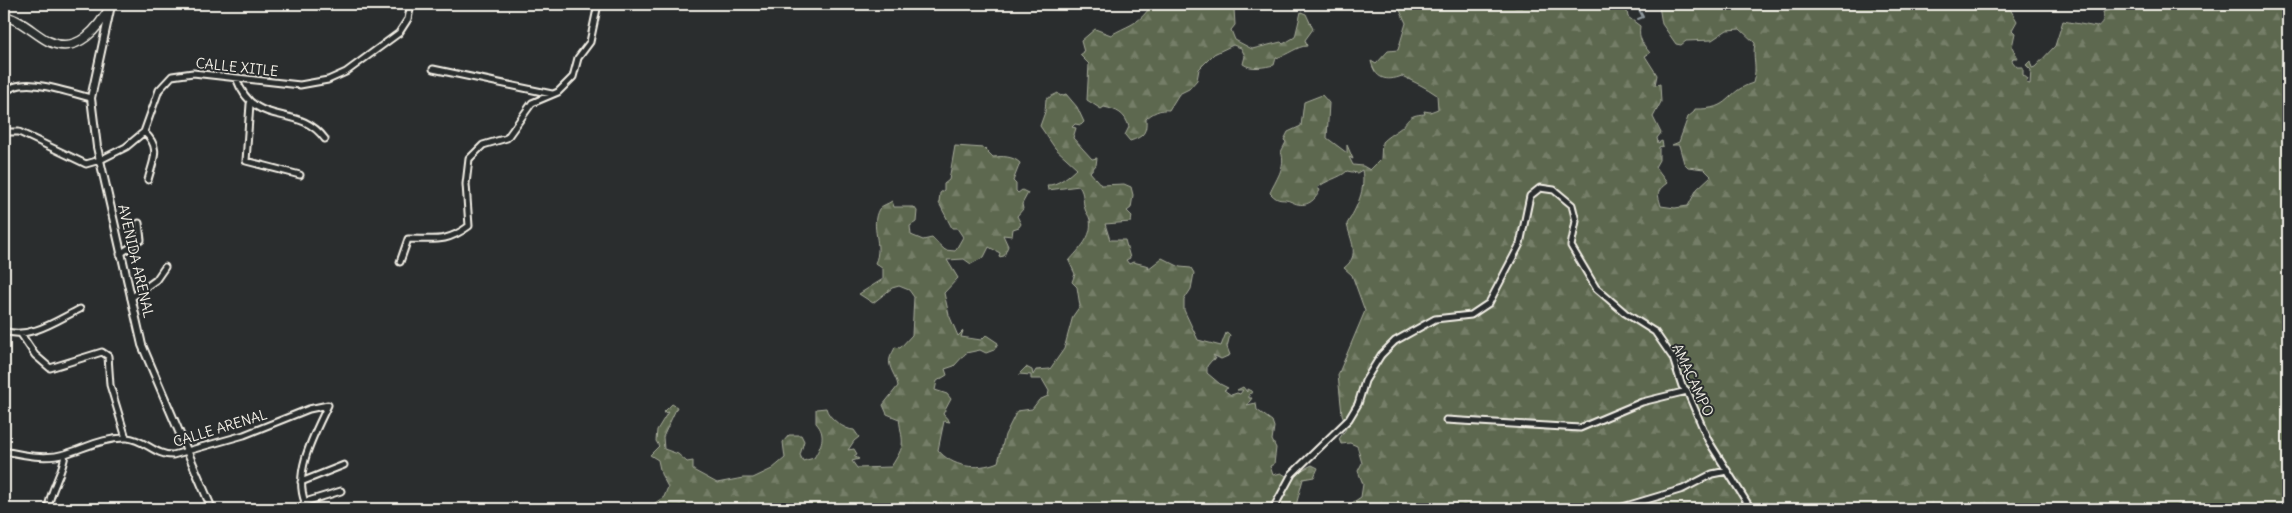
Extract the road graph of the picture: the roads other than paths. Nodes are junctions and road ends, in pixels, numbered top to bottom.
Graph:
1 (411, 4) edge
2 (598, 4) edge
3 (111, 5) edge
4 (4, 16) edge
5 (433, 69) dead end
6 (236, 78) junction
7 (4, 94) edge
8 (552, 94) junction
9 (91, 98) junction
10 (250, 104) junction
11 (4, 132) edge
12 (144, 132) junction
13 (325, 139) dead end
14 (100, 160) junction
15 (300, 175) dead end
16 (148, 180) dead end
17 (139, 222) dead end
18 (120, 254) junction
19 (400, 262) dead end
20 (165, 267) dead end
21 (131, 298) junction
22 (80, 309) dead end
23 (4, 331) edge
24 (21, 334) junction
25 (1686, 391) junction
26 (1446, 420) dead end
27 (126, 438) junction
28 (4, 451) edge
29 (185, 451) junction
30 (65, 454) junction
31 (344, 465) dead end
32 (1727, 471) junction
33 (302, 482) junction
34 (341, 491) dead end
35 (304, 502) junction
36 (48, 509) edge
37 (212, 509) edge
38 (300, 509) edge
39 (307, 509) edge
40 (1273, 509) edge
41 (1616, 509) edge
42 (1752, 509) edge

1 - 6 street, CALLE XITLE
2 - 8 street
3 - 4 main road
3 - 9 street, AVENIDA ARENAL
5 - 8 street
6 - 10 street
6 - 12 street, CALLE XITLE
7 - 9 street
8 - 19 street
9 - 14 street, AVENIDA ARENAL
10 - 13 street
10 - 15 street
11 - 14 street
12 - 14 street
12 - 16 street
14 - 18 street, AVENIDA ARENAL
17 - 18 street
18 - 21 street, AVENIDA ARENAL
20 - 21 street
21 - 29 street, AVENIDA ARENAL
22 - 24 street
23 - 24 street
24 - 27 street
25 - 26 street
25 - 32 street, AMACAMPO
25 - 40 street, AMACAMPO
27 - 29 street, CALLE ARENAL
27 - 30 street
28 - 30 street
29 - 33 street, CALLE ARENAL
29 - 37 street, AVENIDA ARENAL
30 - 36 street
31 - 33 street
32 - 41 street
32 - 42 street, AMACAMPO
33 - 35 street
34 - 35 street
35 - 38 street
35 - 39 street

